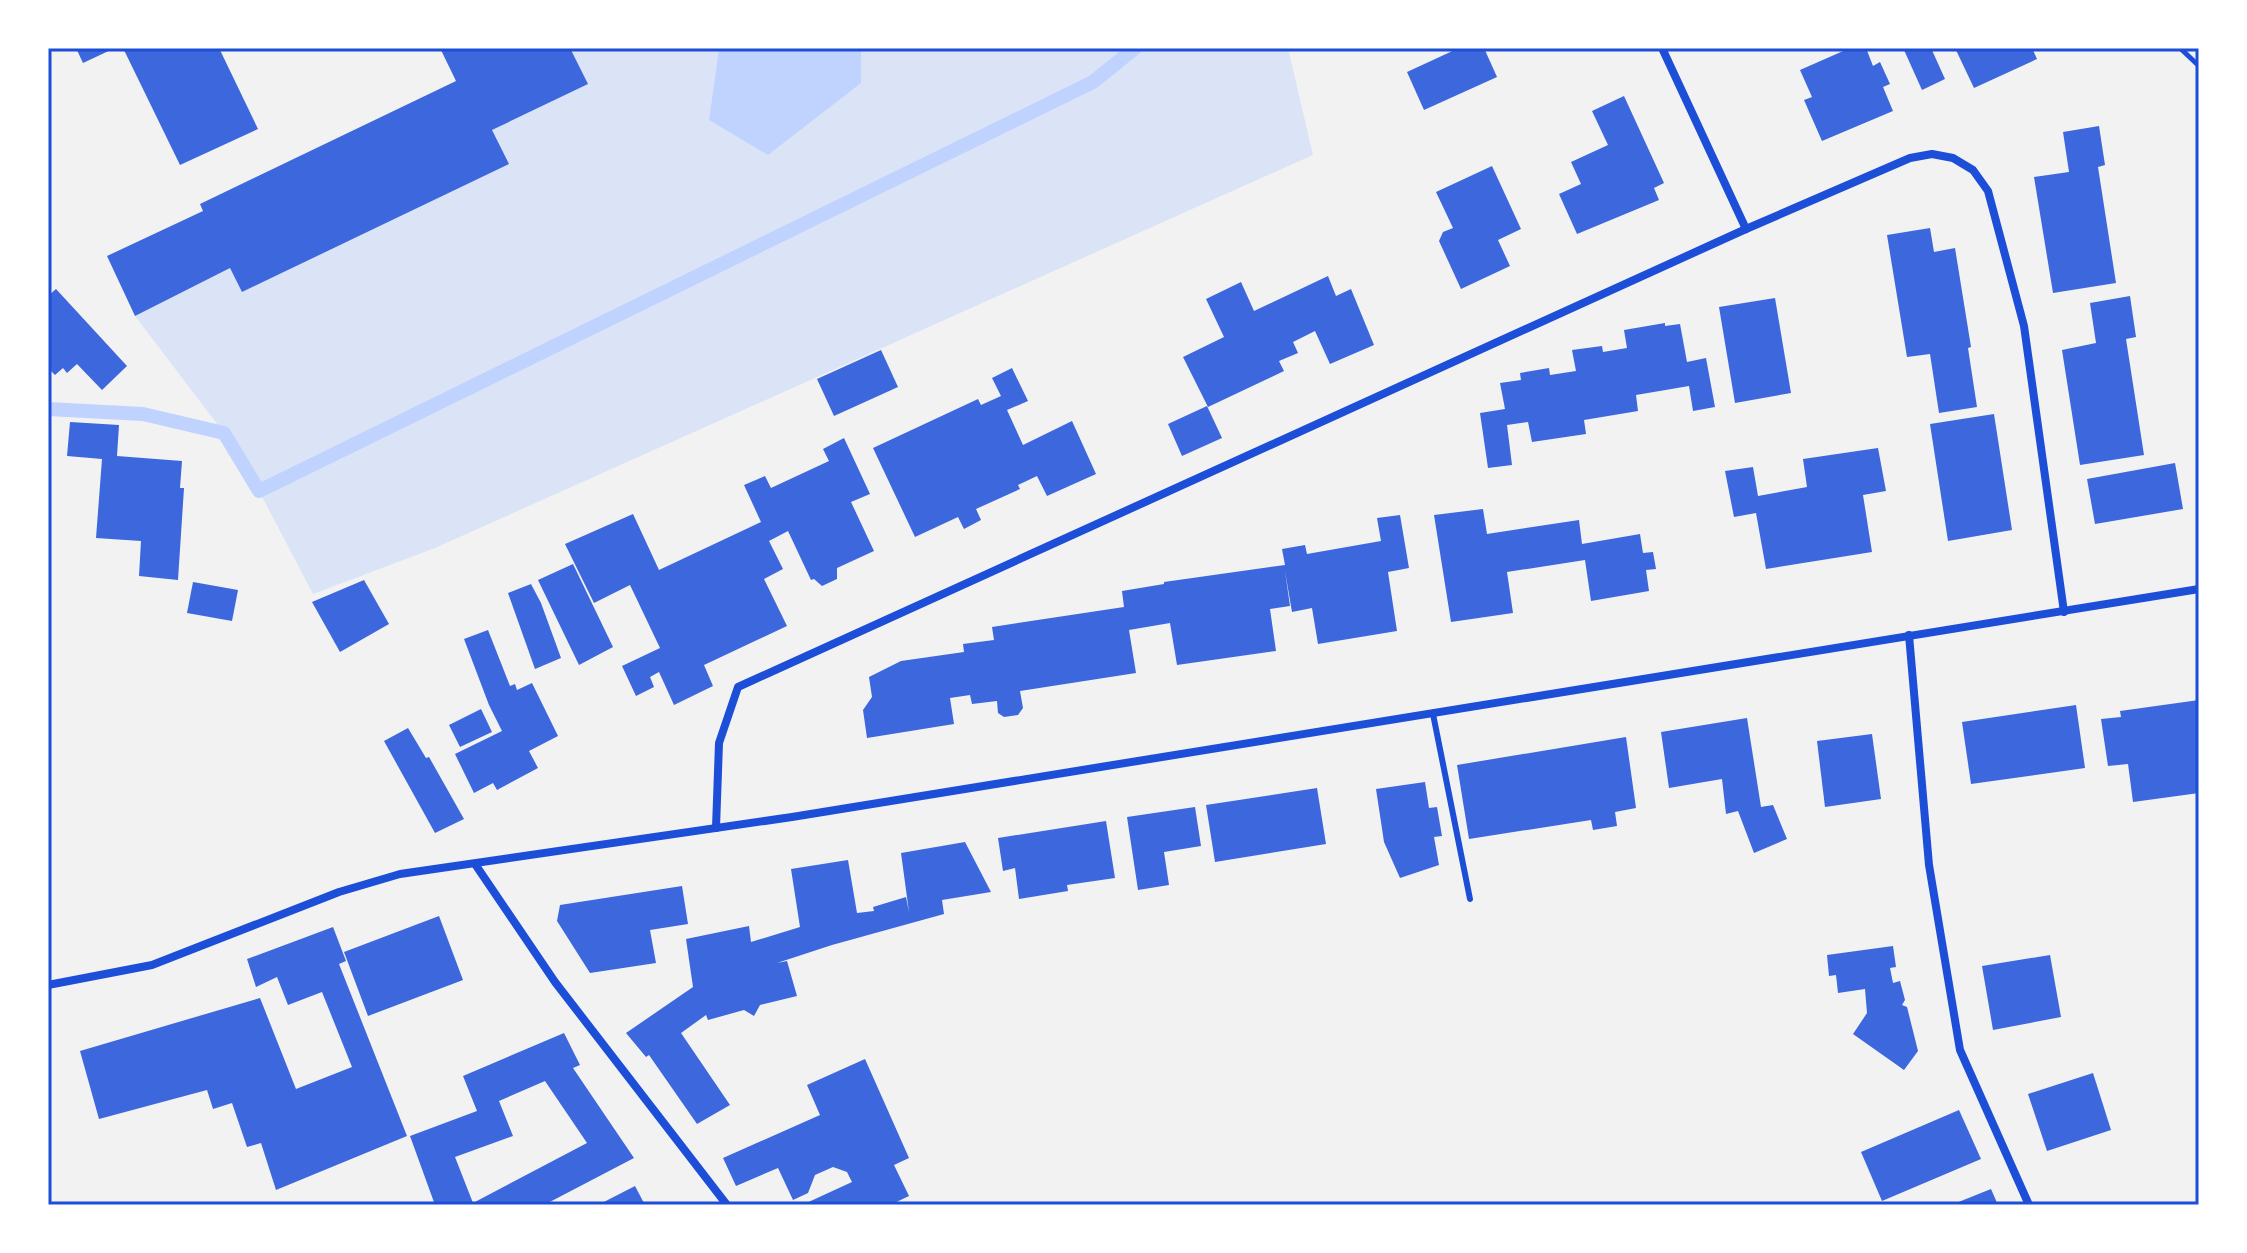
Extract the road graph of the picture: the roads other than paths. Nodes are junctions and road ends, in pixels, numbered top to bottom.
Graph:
1 (1662, 48) edge
2 (1746, 229) junction
3 (2199, 589) edge
4 (2064, 612) junction
5 (1909, 635) junction
6 (1433, 714) junction
7 (716, 828) junction
8 (475, 864) junction
9 (1470, 899) dead end
10 (48, 985) edge
11 (727, 1205) edge
12 (2029, 1205) edge

1 - 2 street
2 - 4 street
2 - 7 street
3 - 4 street
4 - 5 street
5 - 6 street
5 - 12 street
6 - 7 street
6 - 9 lane
7 - 8 street
8 - 10 street
8 - 11 street

